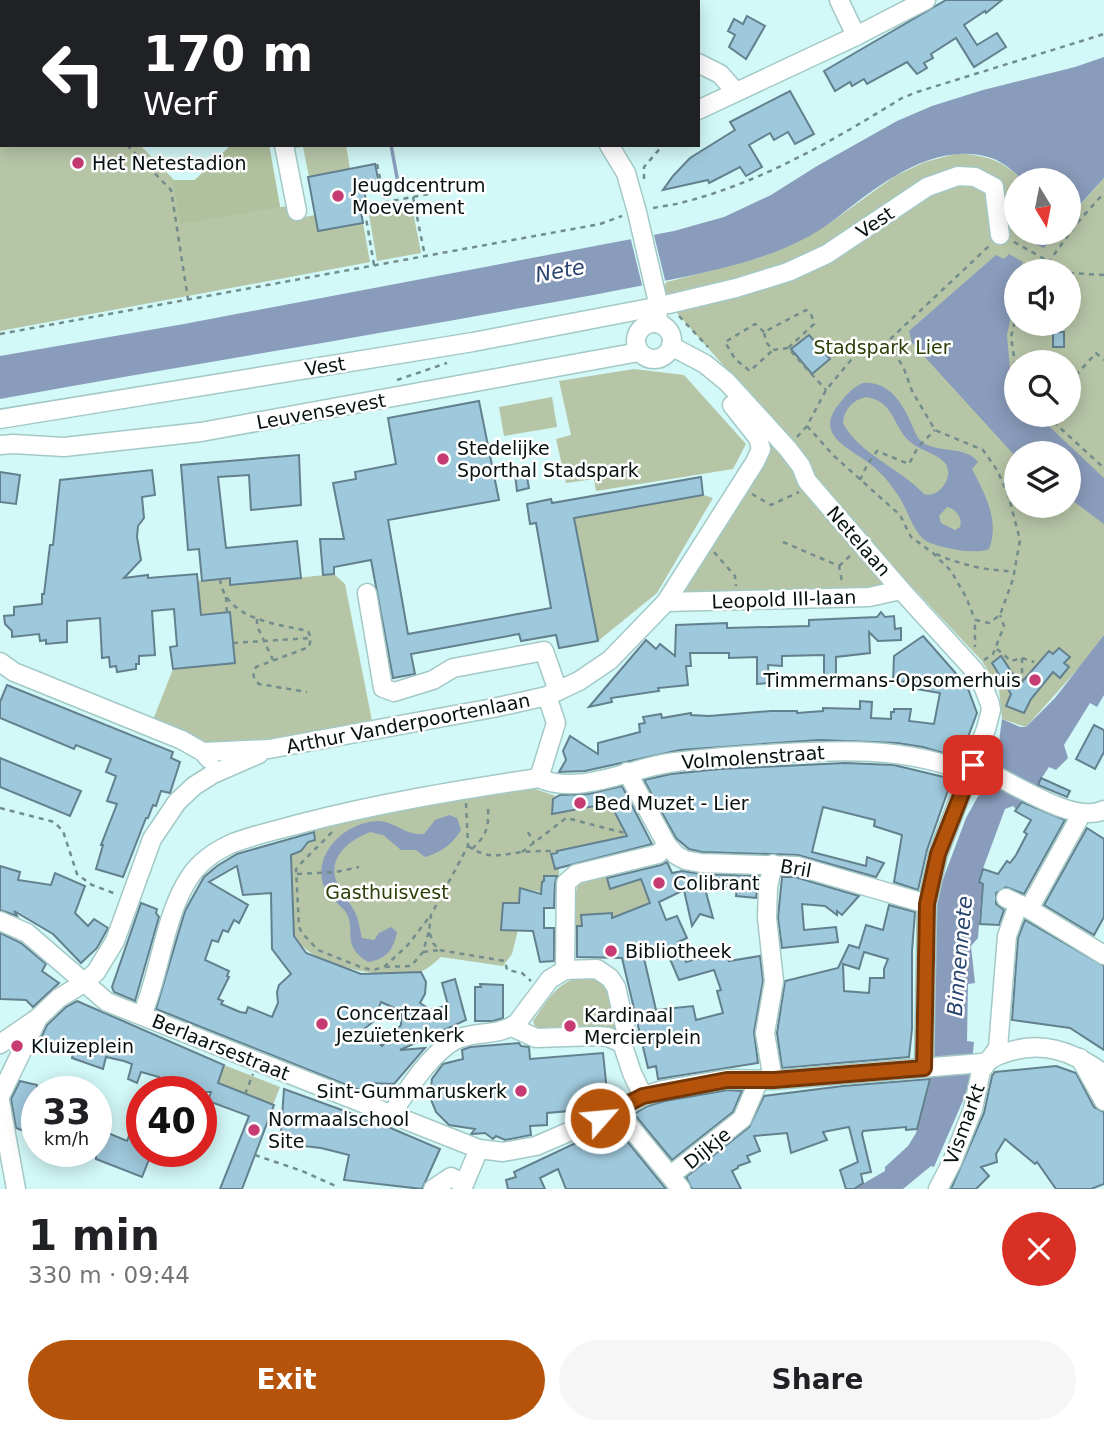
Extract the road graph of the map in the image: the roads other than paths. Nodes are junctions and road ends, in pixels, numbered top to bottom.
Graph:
1 (839, 0) edge
2 (926, 0) edge
3 (856, 36) junction
4 (700, 64) edge
5 (736, 92) junction
6 (700, 109) edge
7 (284, 147) edge
8 (610, 147) edge
9 (297, 211) dead end
10 (1000, 235) road end
11 (658, 307) junction
12 (669, 350) junction
13 (639, 352) junction
14 (0, 419) edge
15 (0, 445) edge
16 (755, 462) joint
17 (901, 590) junction
18 (367, 593) dead end
19 (666, 602) junction
20 (0, 662) edge
21 (553, 694) junction
22 (269, 750) junction
23 (203, 752) junction
24 (979, 770) junction
25 (627, 772) junction
26 (213, 774) junction
27 (540, 778) junction
28 (1097, 812) edge
29 (667, 845) junction
30 (773, 864) junction
31 (927, 904) junction
32 (1019, 904) junction
33 (0, 921) edge
34 (1104, 955) edge
35 (565, 970) junction
36 (84, 983) junction
37 (142, 1015) junction
38 (38, 1018) junction
39 (512, 1027) junction
40 (622, 1043) junction
41 (0, 1044) edge
42 (1080, 1058) junction
43 (982, 1062) junction
44 (928, 1067) junction
45 (1104, 1074) edge
46 (766, 1080) junction
47 (0, 1091) edge
48 (643, 1096) junction
49 (1104, 1101) edge
50 (617, 1111) junction
51 (392, 1114) junction
52 (4, 1148) edge
53 (479, 1149) junction
54 (676, 1182) edge
55 (463, 1186) edge
56 (16, 1189) edge
57 (433, 1189) edge
58 (938, 1189) edge

1 - 3 street
2 - 3 street
3 - 5 street
4 - 5 street
5 - 6 street
7 - 9 street
8 - 11 street
10 - 11 street, Vest
11 - 12 street, Netelaan
11 - 13 street
11 - 14 street, Vest
12 - 13 street, Netelaan
12 - 16 street, Netelaan
12 - 17 street, Netelaan
13 - 15 street, Leuvensevest
16 - 19 street, Arthur Vanderpoortenlaan
17 - 19 street, Leopold III-laan
17 - 24 street, Netelaan
18 - 21 street
19 - 21 street, Arthur Vanderpoortenlaan
20 - 23 street
21 - 22 street, Arthur Vanderpoortenlaan
21 - 27 street, Arthur Vanderpoortenlaan
22 - 23 street, Arthur Vanderpoortenlaan
22 - 26 street, Arthur Vanderpoortenlaan
23 - 26 street
24 - 25 street, Volmolenstraat
24 - 28 street, Volmolenstraat
24 - 31 street, Netelaan
25 - 27 street, Volmolenstraat
25 - 29 street
26 - 36 street, Arthur Vanderpoortenlaan
27 - 37 street
28 - 32 street, Vismarkt
29 - 30 street, Bril
29 - 35 street
30 - 31 street, Bril
30 - 46 street
31 - 44 street, Netelaan
32 - 34 street
32 - 43 street, Vismarkt
33 - 36 street, Berlaarsestraat
35 - 39 street
35 - 40 street
36 - 37 street, Berlaarsestraat
36 - 38 street
37 - 51 street, Berlaarsestraat
38 - 41 street
38 - 47 street
39 - 40 street
39 - 51 street
40 - 48 street
42 - 43 street
42 - 45 street
42 - 49 street
43 - 44 street
43 - 58 street, Vismarkt
44 - 46 street
46 - 48 street
46 - 54 street, Dijkje
47 - 52 street
48 - 50 street
50 - 53 street
50 - 54 street
51 - 53 street, Berlaarsestraat
52 - 56 street
53 - 55 street
55 - 57 street

